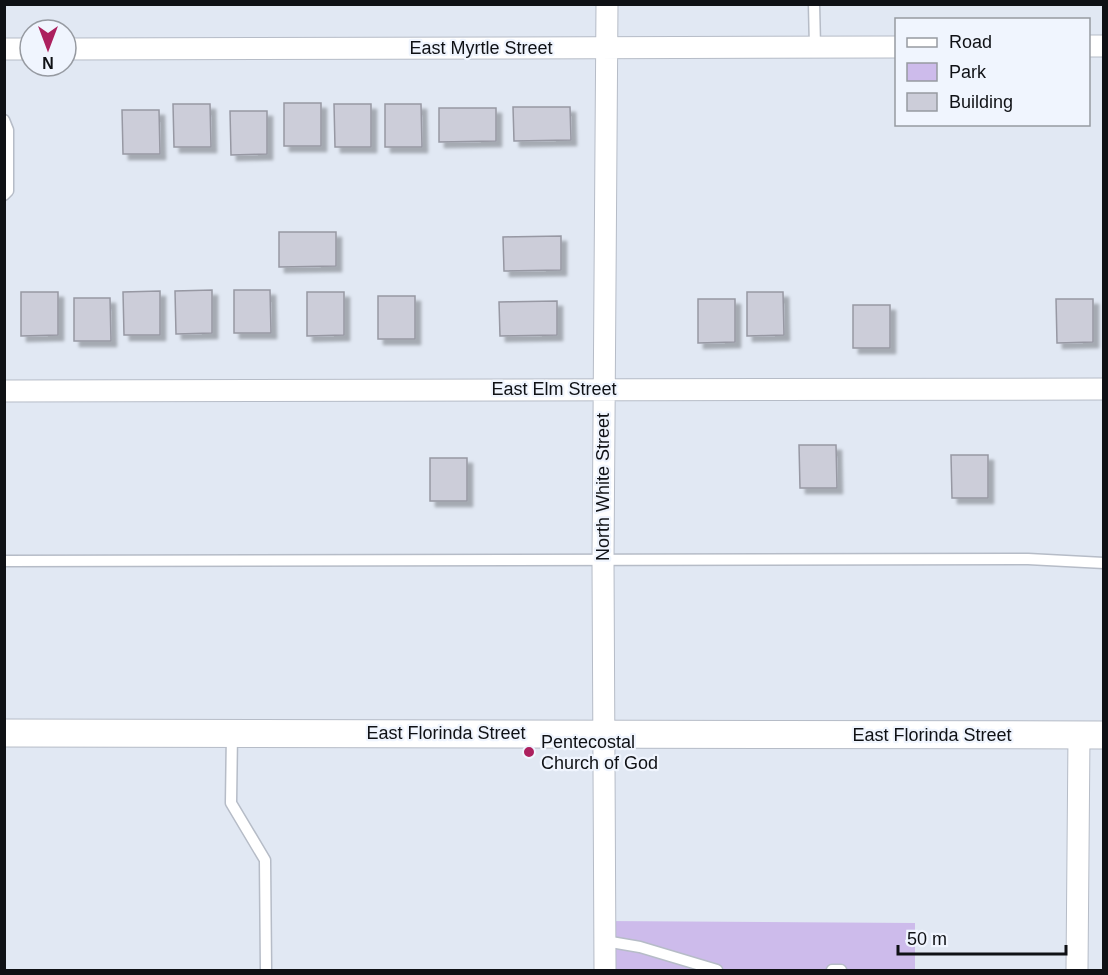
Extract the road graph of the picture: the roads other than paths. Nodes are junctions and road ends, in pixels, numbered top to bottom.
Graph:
1 (608, 4) edge
2 (814, 4) edge
3 (815, 46) junction
4 (895, 46) edge
5 (608, 47) junction
6 (78, 49) edge
7 (4, 120) edge
8 (4, 195) edge
9 (604, 389) junction
10 (1104, 389) edge
11 (4, 391) edge
12 (4, 561) edge
13 (603, 561) junction
14 (1104, 562) edge
15 (232, 732) junction
16 (4, 733) edge
17 (604, 733) junction
18 (1091, 735) edge
19 (605, 942) junction
20 (266, 970) edge
21 (605, 970) edge
22 (717, 970) edge
23 (832, 970) edge
24 (841, 970) edge
25 (1077, 970) edge

1 - 5 street, North White Street
2 - 3 lane
3 - 4 street, East Myrtle Street
3 - 5 street, East Myrtle Street
5 - 6 street, East Myrtle Street
5 - 9 street, North White Street
7 - 8 lane
9 - 10 street, East Elm Street
9 - 11 street, East Elm Street
9 - 13 street, North White Street
12 - 13 lane
13 - 14 lane
13 - 17 street, North White Street
15 - 16 street, East Florinda Street
15 - 17 street, East Florinda Street
15 - 20 lane
17 - 18 street, East Florinda Street
17 - 19 street, North White Street
18 - 25 street
19 - 21 street, North White Street
19 - 22 lane
23 - 24 lane

